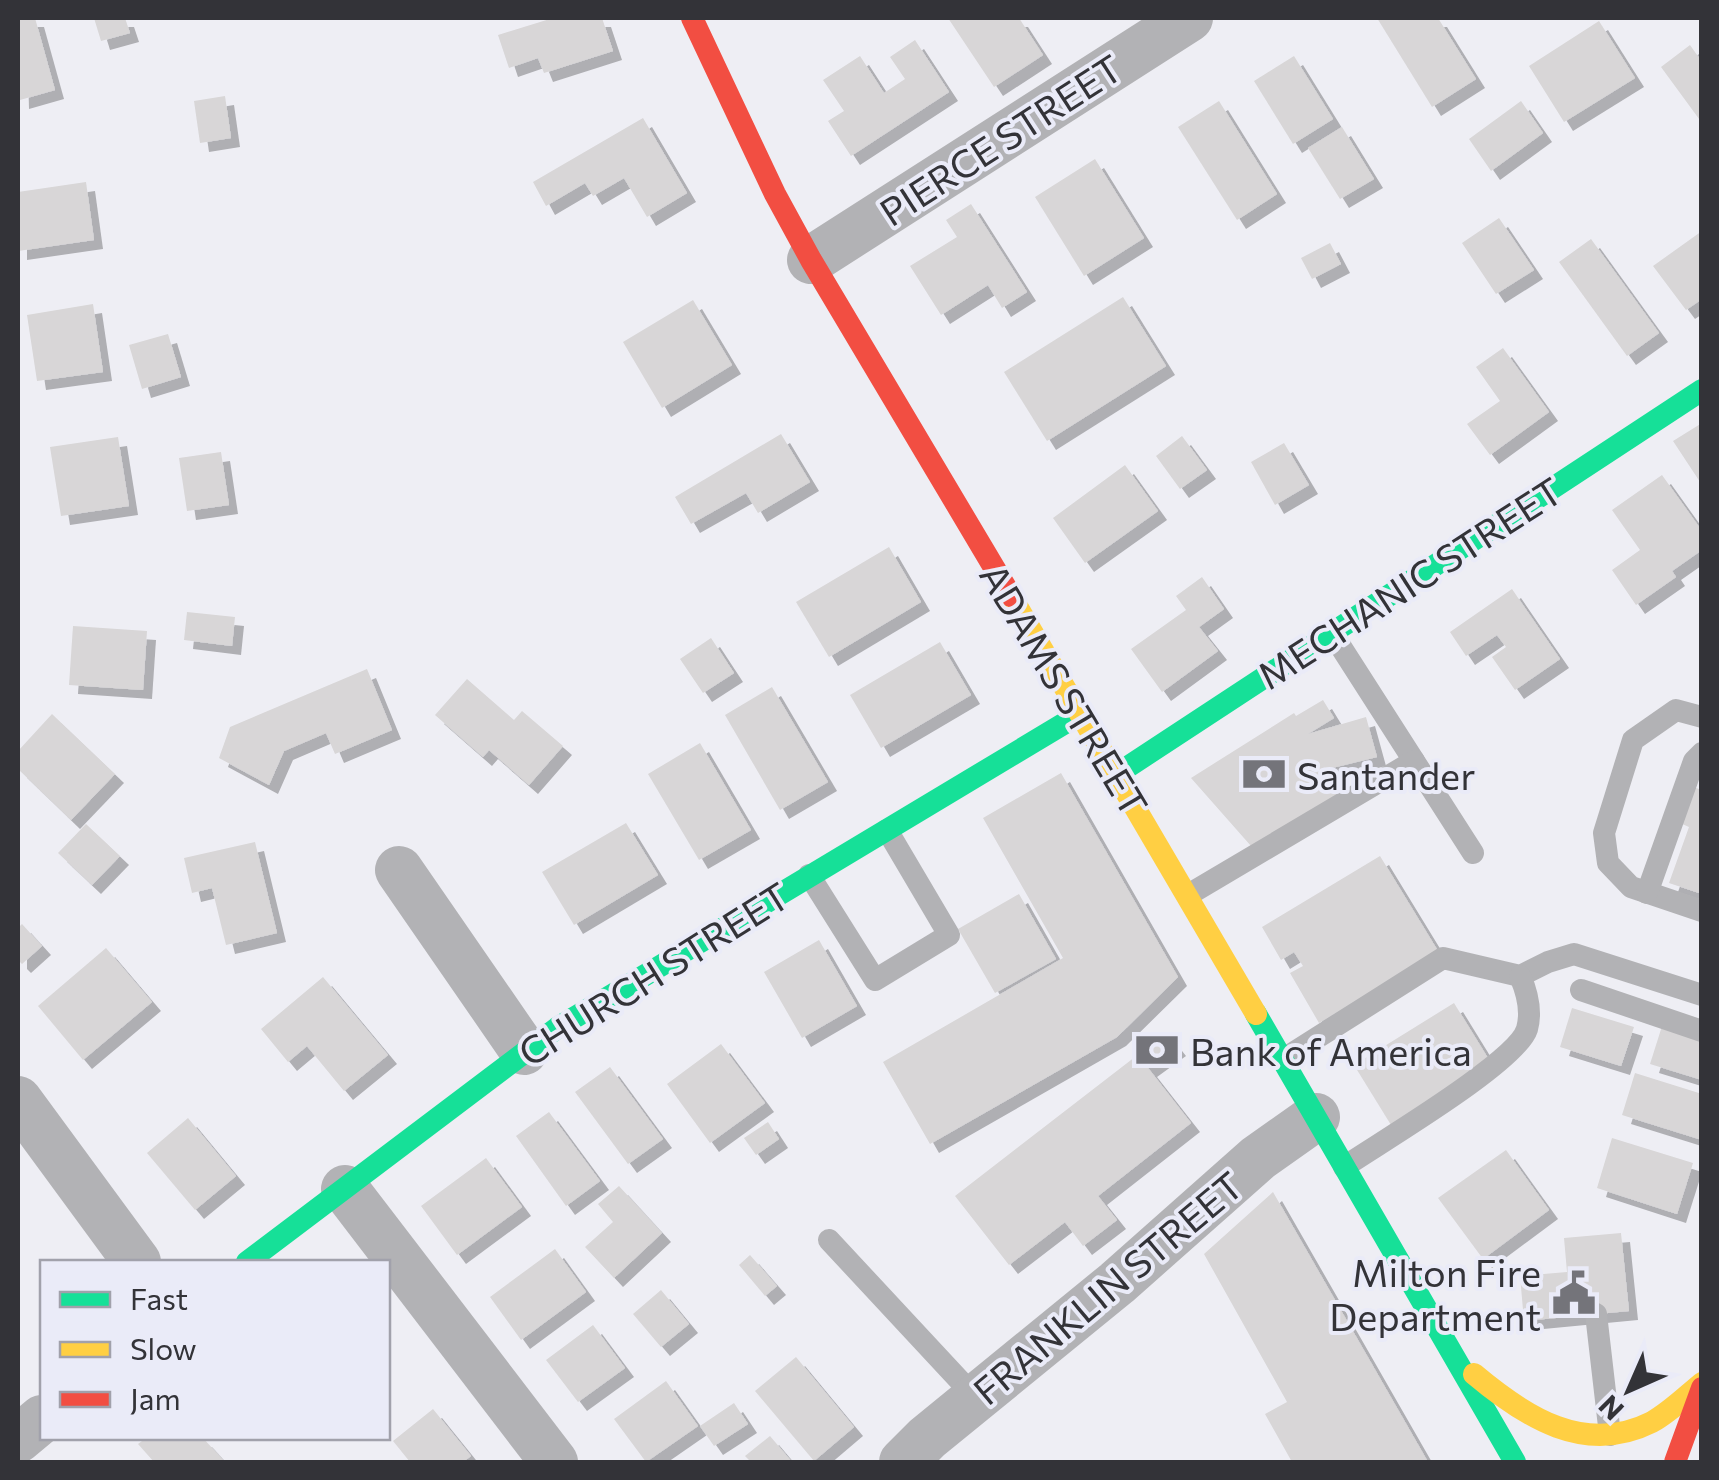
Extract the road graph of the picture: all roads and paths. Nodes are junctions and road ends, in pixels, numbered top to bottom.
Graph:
1 (692, 18) edge
2 (1189, 18) edge
3 (811, 260) junction
4 (1702, 390) edge
5 (1332, 633) junction
6 (1080, 714) junction
7 (1702, 717) edge
8 (1702, 753) edge
9 (1414, 761) junction
10 (1117, 774) junction
11 (887, 828) junction
12 (1473, 853) dead end
13 (398, 870) dead end
14 (809, 875) junction
15 (1646, 892) junction
16 (1188, 895) junction
17 (1702, 910) edge
18 (1520, 976) junction
19 (1581, 990) dead end
20 (1702, 995) edge
21 (1702, 1031) edge
22 (524, 1051) junction
23 (1282, 1060) junction
24 (18, 1100) edge
25 (1316, 1117) junction
26 (1344, 1167) junction
27 (345, 1189) junction
28 (829, 1240) dead end
29 (136, 1260) edge
30 (250, 1260) edge
31 (1596, 1314) dead end
32 (1452, 1354) junction
33 (1702, 1386) edge
34 (976, 1398) junction
35 (40, 1422) edge
36 (1611, 1436) junction
37 (18, 1438) edge
38 (554, 1462) edge
39 (902, 1462) edge
40 (1514, 1462) edge
41 (1675, 1462) edge

1 - 3 main road, ADAMS STREET
2 - 3 street, PIERCE STREET
3 - 6 main road, ADAMS STREET
4 - 5 main road, MECHANIC STREET
5 - 9 lane
5 - 10 main road, MECHANIC STREET
6 - 10 main road, ADAMS STREET
6 - 11 main road, CHURCH STREET
7 - 15 lane
8 - 15 lane
9 - 12 lane
9 - 16 lane
10 - 16 main road, ADAMS STREET
11 - 14 main road, CHURCH STREET
11 - 14 lane
13 - 22 street
14 - 22 main road, CHURCH STREET
15 - 17 lane
16 - 23 main road, ADAMS STREET
18 - 20 lane
18 - 23 lane
18 - 26 lane
19 - 21 lane
22 - 27 main road, CHURCH STREET
23 - 25 main road, ADAMS STREET
24 - 29 street
25 - 26 main road, ADAMS STREET
25 - 34 street, FRANKLIN STREET
26 - 32 main road, ADAMS STREET
27 - 30 main road, CHURCH STREET
27 - 38 street
28 - 34 lane
31 - 36 lane
32 - 36 main road, ADAMS STREET
32 - 40 main road, ADAMS STREET
33 - 36 main road, ADAMS STREET
33 - 41 main road
34 - 39 street, FRANKLIN STREET
35 - 37 street

